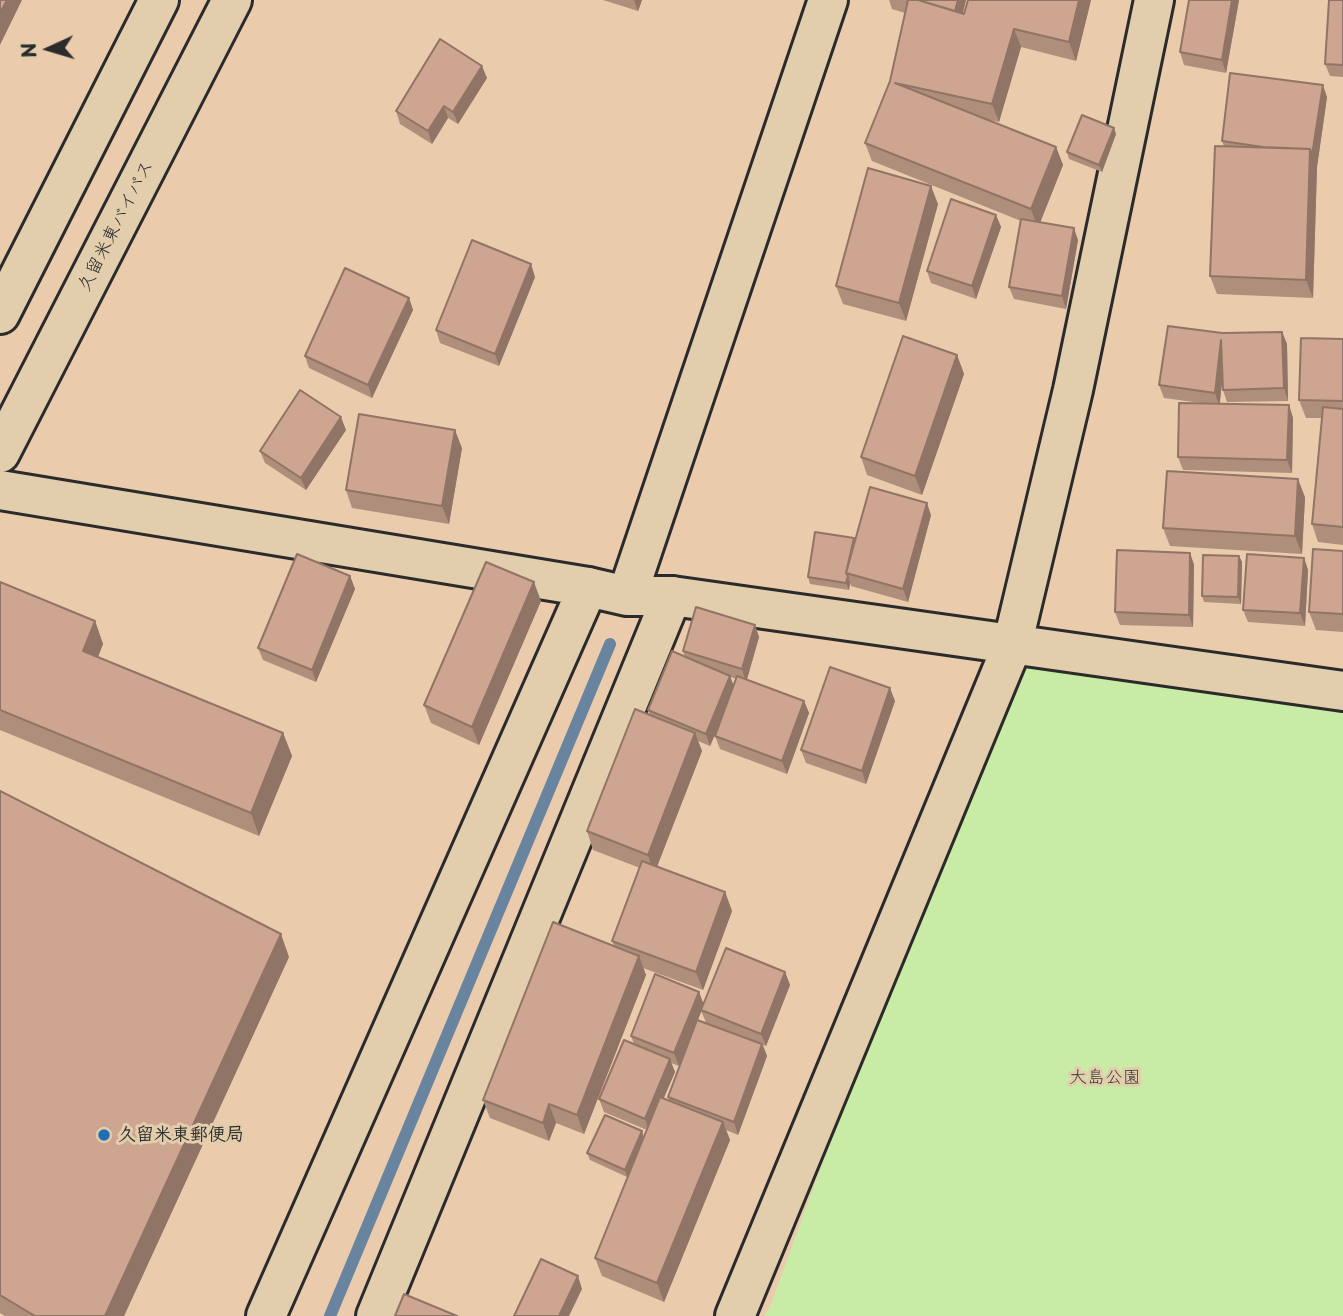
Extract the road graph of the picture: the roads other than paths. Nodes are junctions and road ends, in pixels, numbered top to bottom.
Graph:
1 (159, 0) edge
2 (232, 0) edge
3 (828, 0) edge
4 (1154, 0) edge
5 (0, 314) edge
6 (0, 453) edge
7 (0, 490) edge
8 (588, 587) junction
9 (627, 596) junction
10 (672, 596) junction
11 (1012, 646) junction
12 (1343, 691) edge
13 (266, 1316) edge
14 (376, 1316) edge
15 (736, 1316) edge

1 - 5 main road
2 - 6 main road, 久留米東バイパス
3 - 9 main road
4 - 11 main road
7 - 8 main road
8 - 9 main road
8 - 13 main road
9 - 10 main road
10 - 11 main road
10 - 14 main road
11 - 12 main road
11 - 15 main road

